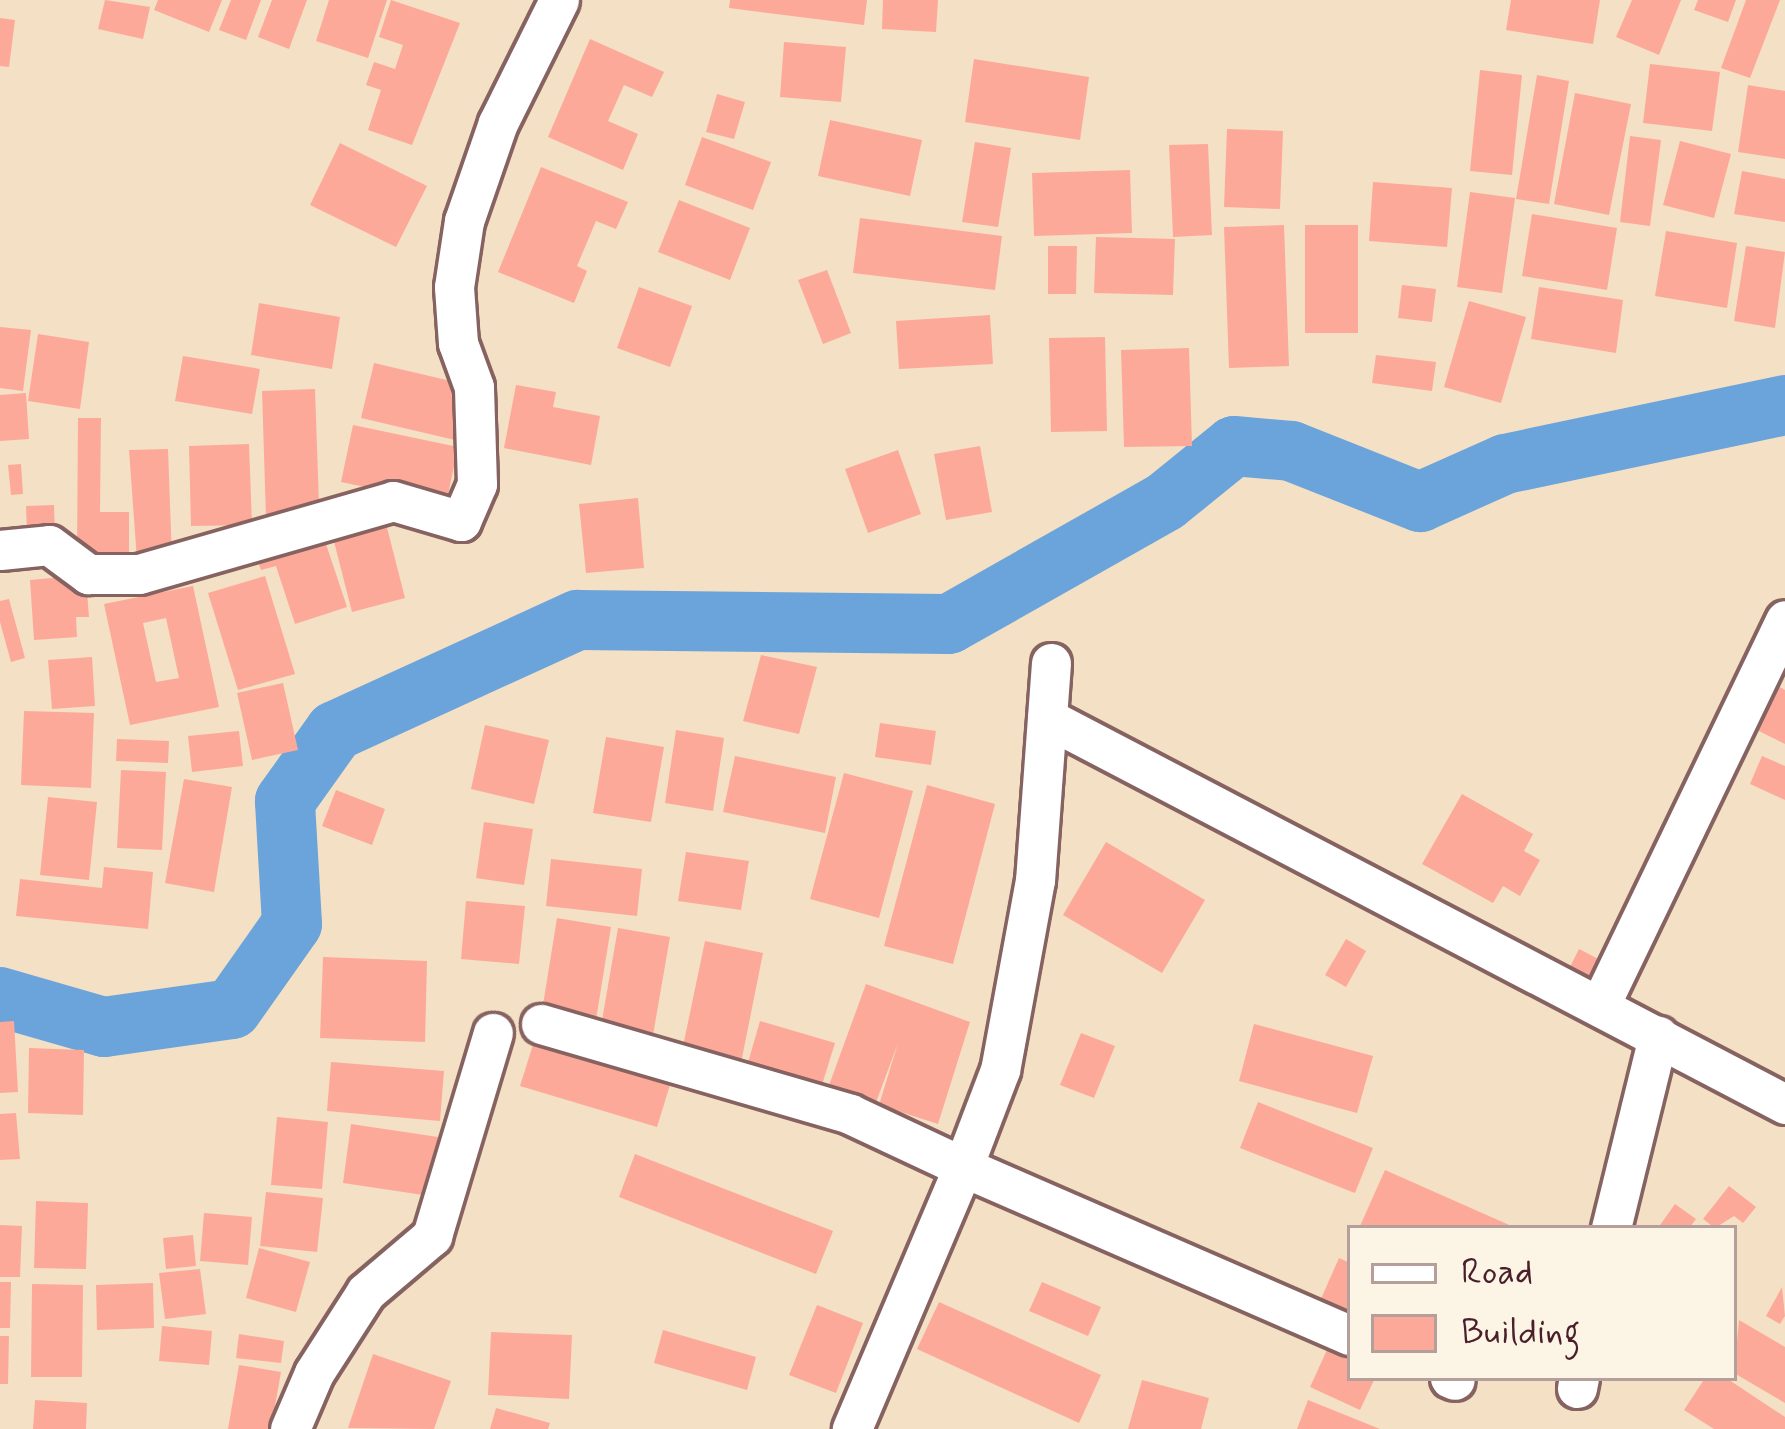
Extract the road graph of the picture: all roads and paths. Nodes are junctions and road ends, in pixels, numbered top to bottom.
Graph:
1 (559, 0) edge
2 (0, 550) edge
3 (1785, 620) edge
4 (1051, 663) dead end
5 (1047, 718) junction
6 (1600, 1005) junction
7 (541, 1024) dead end
8 (493, 1034) dead end
9 (1658, 1036) junction
10 (1785, 1104) edge
11 (962, 1167) junction
12 (1612, 1225) edge
13 (1347, 1334) edge
14 (290, 1429) edge
15 (852, 1429) edge

1 - 2 street
3 - 6 street
4 - 5 street
5 - 6 street
5 - 11 street
6 - 9 street
7 - 11 street
8 - 14 street
9 - 10 street
9 - 12 street
11 - 13 street
11 - 15 street

